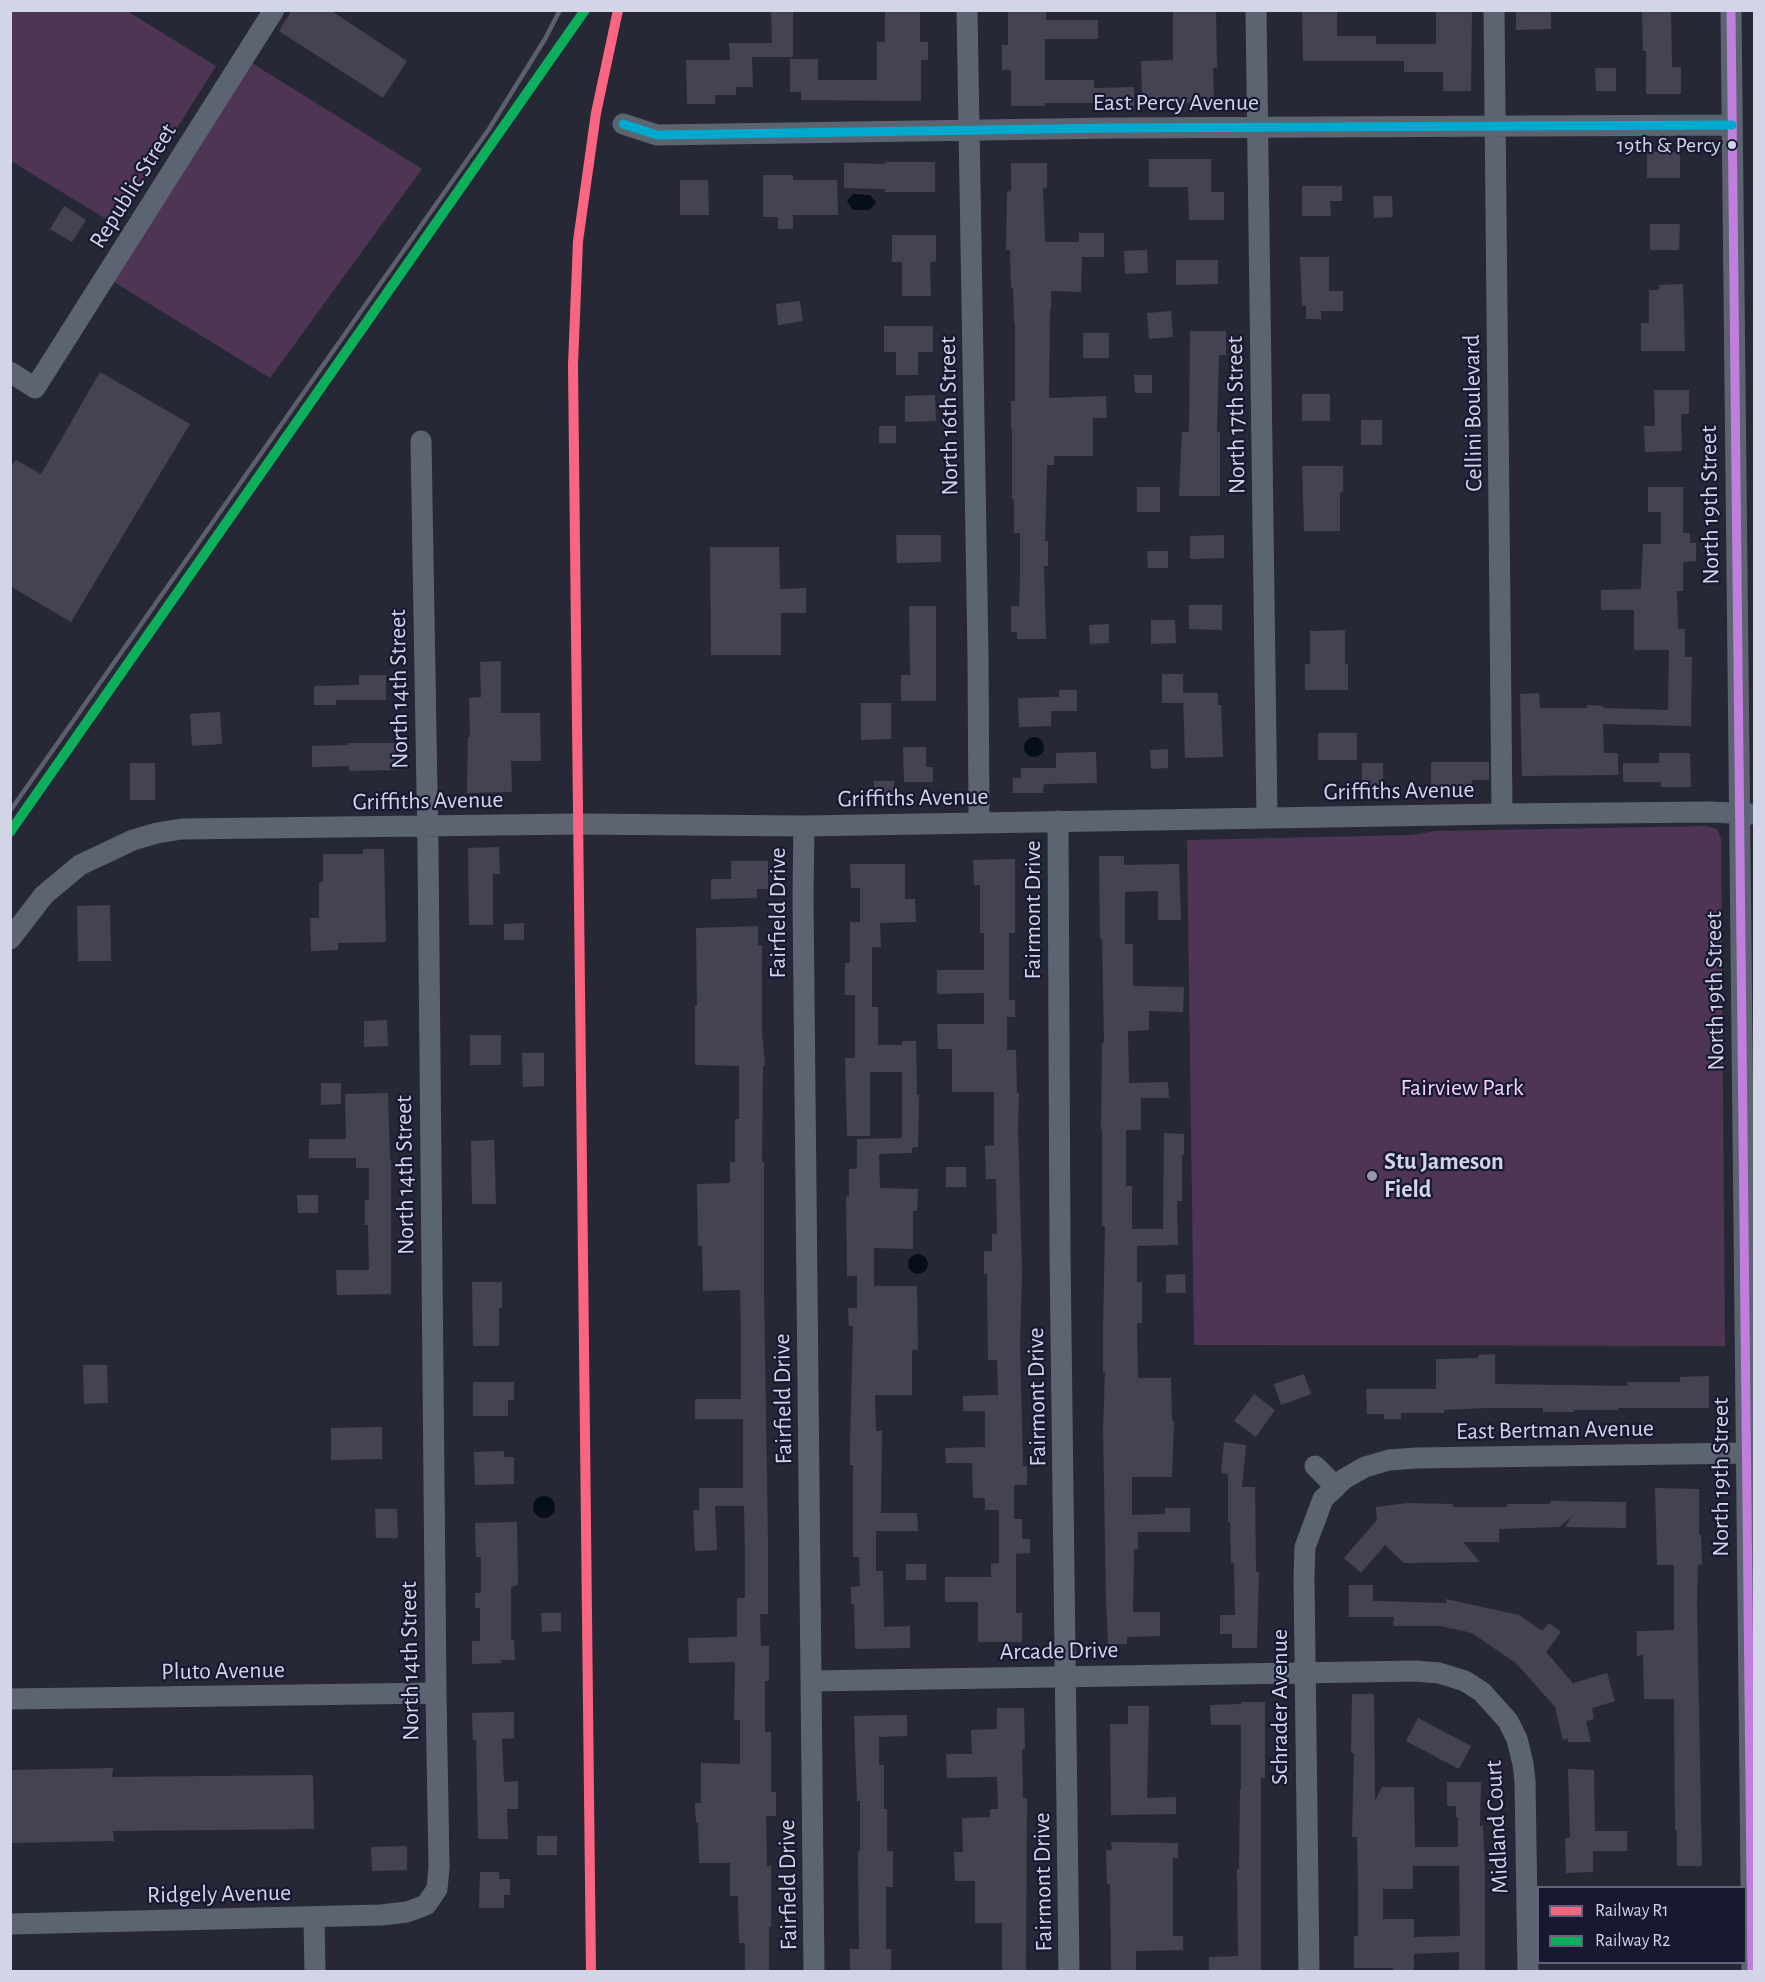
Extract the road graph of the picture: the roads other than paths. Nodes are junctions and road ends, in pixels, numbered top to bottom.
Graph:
1 (274, 10) edge
2 (968, 10) edge
3 (1256, 10) edge
4 (1494, 10) edge
5 (1731, 10) edge
6 (623, 124) dead end
7 (1732, 125) junction
8 (1496, 126) junction
9 (1258, 128) junction
10 (969, 130) junction
11 (10, 372) edge
12 (421, 441) dead end
13 (1502, 814) junction
14 (1747, 814) edge
15 (1267, 818) junction
16 (1058, 821) junction
17 (979, 822) junction
18 (428, 826) junction
19 (804, 826) junction
20 (10, 939) edge
21 (1747, 1453) junction
22 (1316, 1466) dead end
23 (1365, 1467) joint
24 (1336, 1487) junction
25 (1307, 1673) junction
26 (1066, 1676) junction
27 (812, 1680) junction
28 (436, 1693) junction
29 (10, 1699) edge
30 (1751, 1900) edge
31 (1533, 1901) edge
32 (426, 1905) joint
33 (314, 1917) junction
34 (10, 1924) edge
35 (315, 1971) edge
36 (814, 1971) edge
37 (1069, 1971) edge
38 (1309, 1971) edge
39 (1527, 1971) edge
40 (1752, 1971) edge

1 - 11 street, Republic Street
2 - 10 street, North 16th Street
3 - 9 street, North 17th Street
4 - 8 street, Cellini Boulevard
5 - 7 street, North 19th Street
6 - 10 street, East Percy Avenue
7 - 8 street, East Percy Avenue
7 - 14 street, North 19th Street
8 - 9 street, East Percy Avenue
8 - 13 street, Cellini Boulevard
9 - 10 street, East Percy Avenue
9 - 15 street, North 17th Street
10 - 17 street, North 16th Street
12 - 18 street, North 14th Street
13 - 14 street, Griffiths Avenue
13 - 15 street, Griffiths Avenue
14 - 21 street, North 19th Street
15 - 16 street, Griffiths Avenue
16 - 17 street, Griffiths Avenue
16 - 26 street, Fairmont Drive
17 - 19 street, Griffiths Avenue
18 - 19 street, Griffiths Avenue
18 - 20 street, Griffiths Avenue
18 - 28 street, North 14th Street
19 - 27 street, Fairfield Drive
21 - 23 street, East Bertman Avenue
21 - 30 street, North 19th Street
22 - 24 street
23 - 24 street, Schrader Avenue
24 - 25 street, Schrader Avenue
25 - 26 street, Arcade Drive
25 - 31 street, Midland Court
25 - 38 street, Schrader Avenue
26 - 27 street, Arcade Drive
26 - 37 street, Fairmont Drive
27 - 36 street, Fairfield Drive
28 - 29 street, Pluto Avenue
28 - 32 street, North 14th Street
30 - 40 street, North 19th Street
31 - 39 street, Midland Court
32 - 33 street, Ridgely Avenue
33 - 34 street, Ridgely Avenue
33 - 35 street

